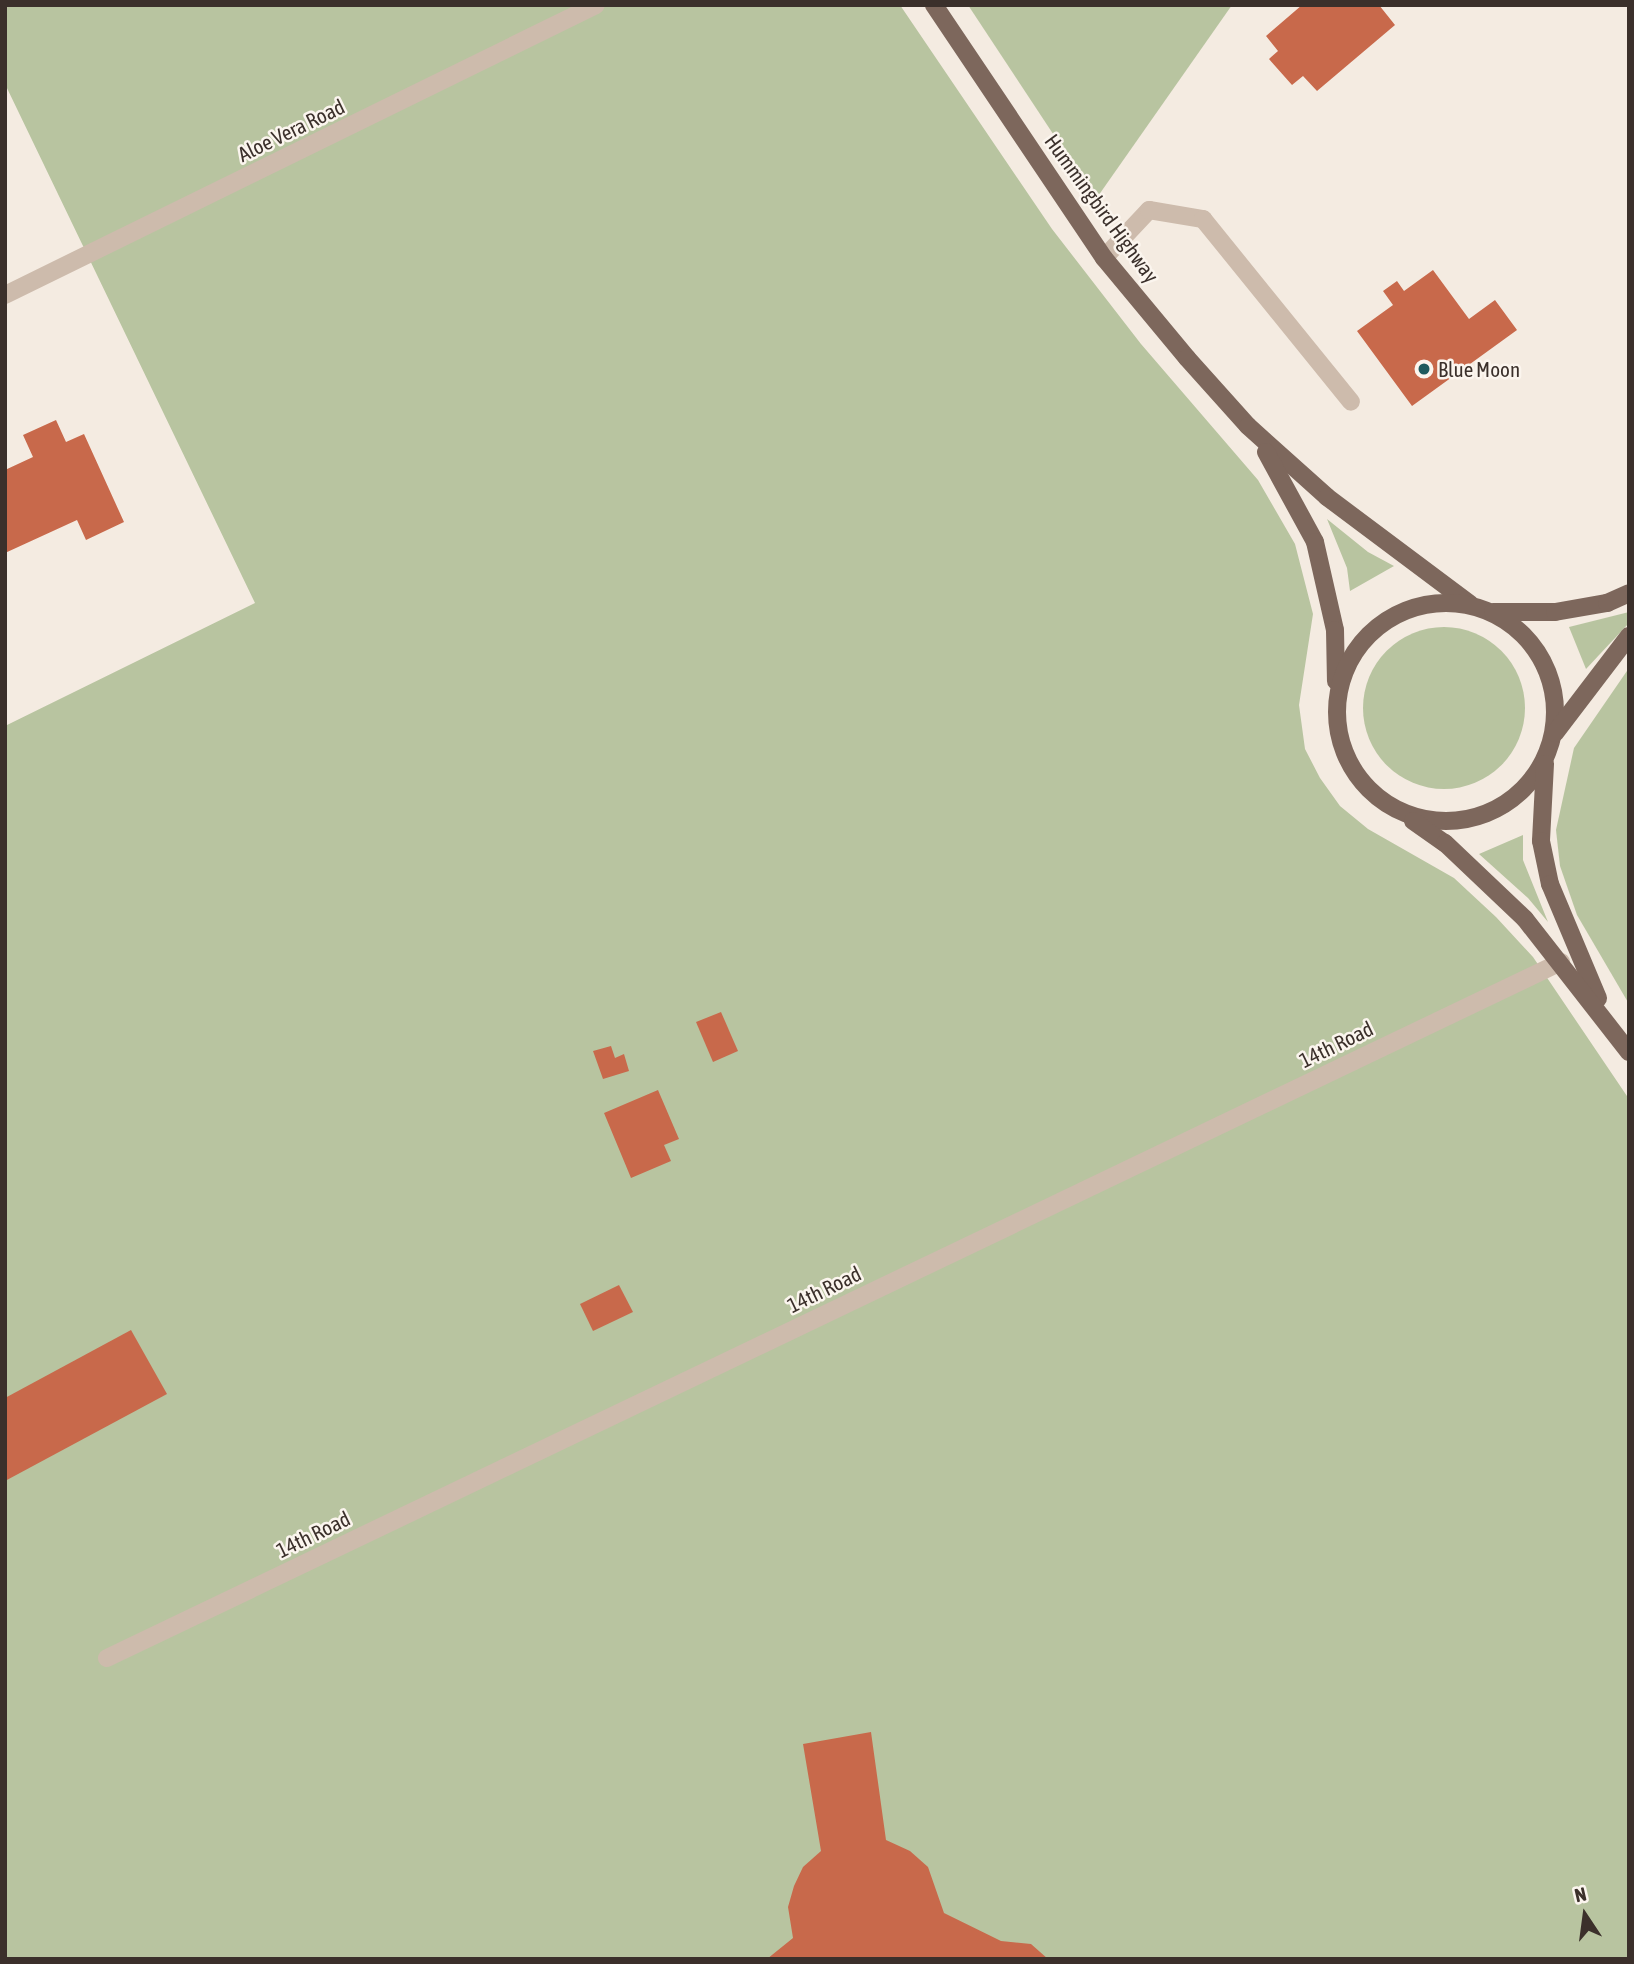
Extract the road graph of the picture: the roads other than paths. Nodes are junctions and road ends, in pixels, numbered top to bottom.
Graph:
1 (596, 5) edge
2 (934, 5) edge
3 (1104, 258) junction
4 (5, 295) edge
5 (1351, 402) dead end
6 (1248, 426) junction
7 (1629, 593) edge
8 (1470, 604) junction
9 (1493, 612) junction
10 (1629, 636) edge
11 (1336, 691) junction
12 (1555, 733) junction
13 (1545, 761) junction
14 (1398, 811) junction
15 (1561, 962) junction
16 (1609, 1021) junction
17 (1629, 1052) edge
18 (107, 1658) dead end

1 - 4 street, Aloe Vera Road
2 - 3 main road, Hummingbird Highway
3 - 5 street
3 - 6 main road, Hummingbird Highway
6 - 8 main road, Hummingbird Highway
6 - 11 main road, Hummingbird Highway
7 - 9 main road
8 - 9 main road
8 - 11 main road
9 - 12 main road
10 - 12 main road
11 - 14 main road
12 - 13 main road
13 - 14 main road
13 - 16 main road
14 - 15 main road
15 - 16 main road
15 - 18 street, 14th Road
16 - 17 main road

